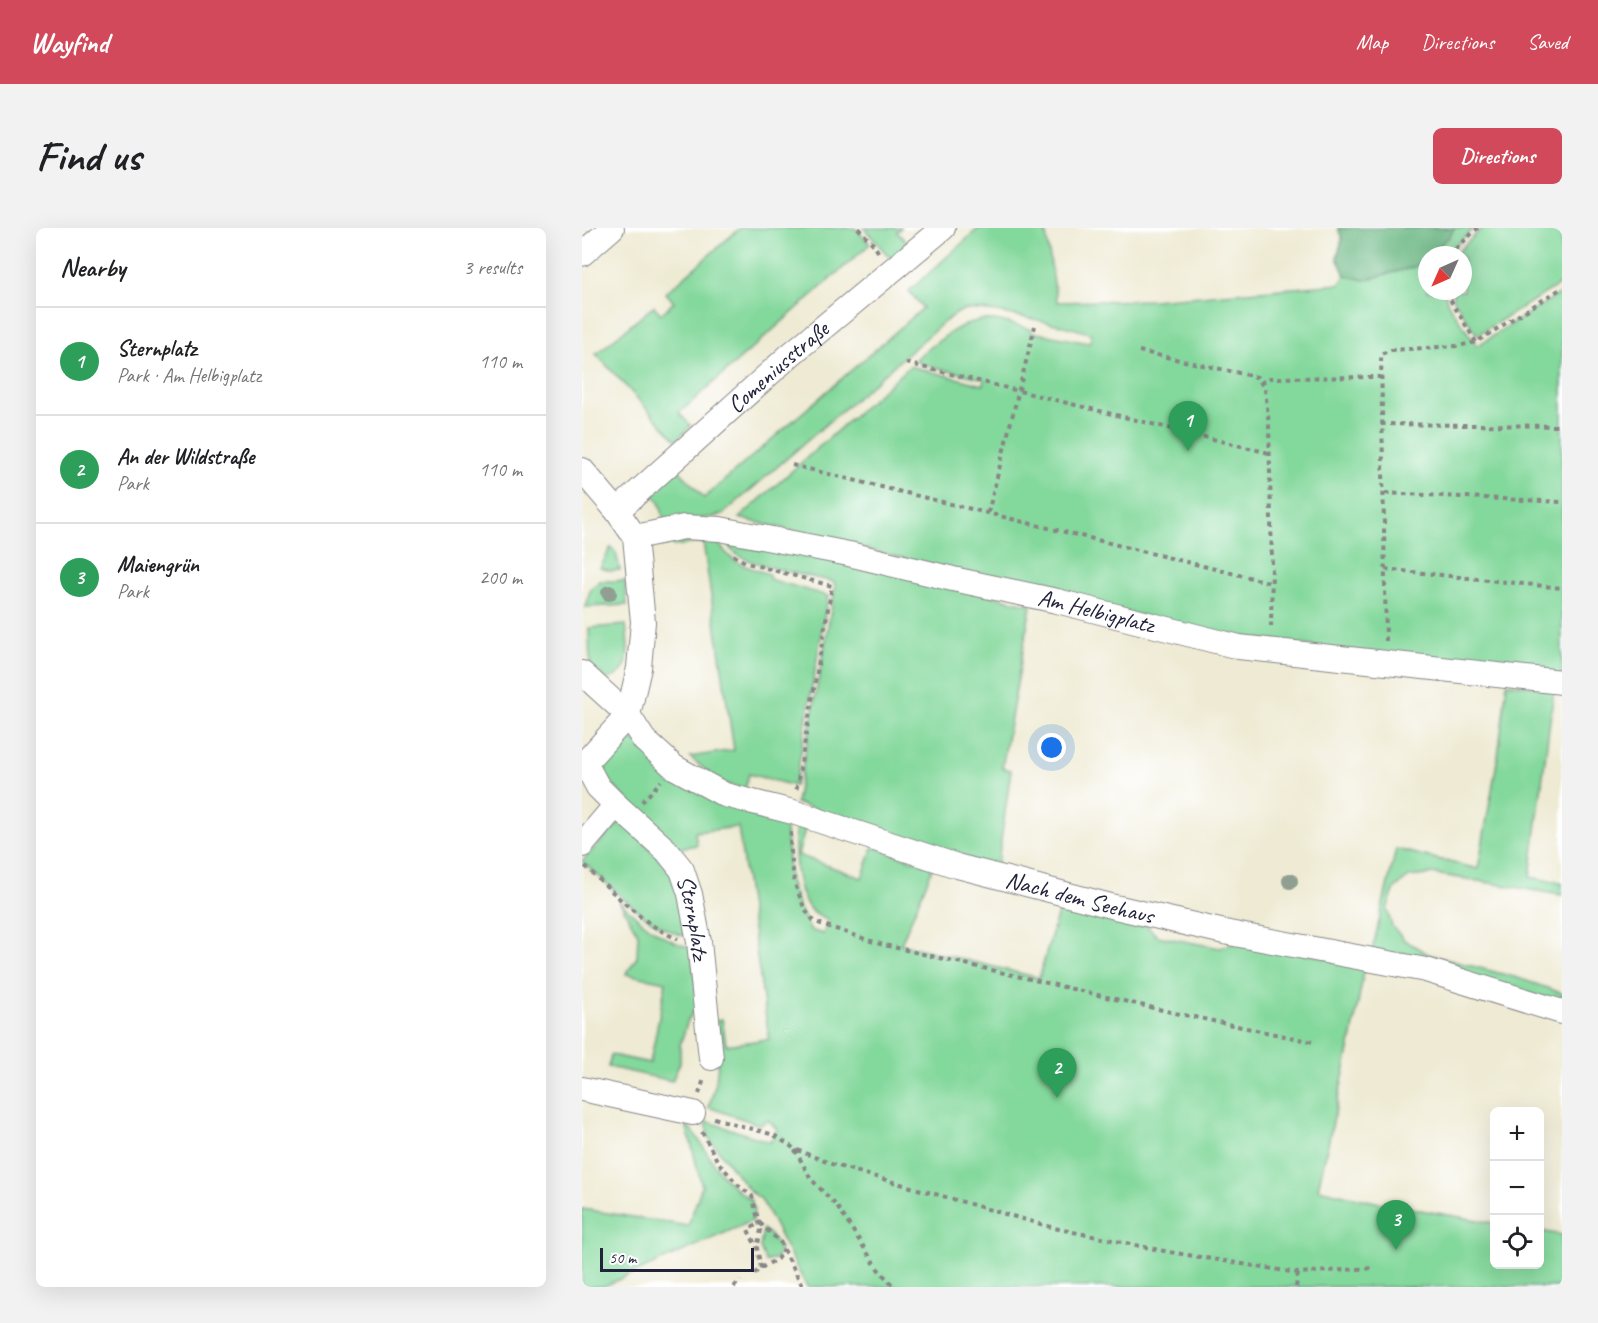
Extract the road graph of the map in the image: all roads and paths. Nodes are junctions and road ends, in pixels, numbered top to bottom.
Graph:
1 (612, 228) edge
2 (858, 228) edge
3 (943, 228) edge
4 (1478, 228) edge
5 (1459, 246) edge
6 (582, 254) edge
7 (890, 273) junction
8 (1562, 288) edge
9 (1450, 300) edge
10 (1035, 326) dead end
11 (1476, 342) junction
12 (1139, 351) dead end
13 (906, 363) dead end
14 (1380, 377) junction
15 (1261, 383) junction
16 (1018, 391) junction
17 (1381, 424) junction
18 (1562, 426) edge
19 (1269, 453) junction
20 (792, 465) dead end
21 (582, 470) edge
22 (1384, 493) junction
23 (1562, 502) edge
24 (617, 511) junction
25 (988, 513) junction
26 (720, 529) junction
27 (635, 537) junction
28 (1385, 568) junction
29 (1272, 583) junction
30 (1562, 588) edge
31 (1270, 651) junction
32 (1386, 663) junction
33 (582, 673) edge
34 (1562, 682) edge
35 (628, 715) junction
36 (583, 765) edge
37 (674, 767) junction
38 (622, 811) junction
39 (793, 812) junction
40 (582, 845) edge
41 (582, 864) edge
42 (699, 942) junction
43 (1562, 1012) edge
44 (1313, 1042) dead end
45 (711, 1058) joint
46 (582, 1089) edge
47 (693, 1113) junction
48 (795, 1149) junction
49 (760, 1223) junction
50 (757, 1248) junction
51 (784, 1249) junction
52 (761, 1268) junction
53 (1373, 1268) dead end
54 (1298, 1273) junction
55 (754, 1274) dead end
56 (740, 1280) dead end
57 (734, 1287) edge
58 (803, 1287) edge
59 (894, 1287) edge
60 (1296, 1287) edge

1 - 6 street
2 - 7 path
3 - 7 street, Comeniusstraße
4 - 5 path
7 - 24 street, Comeniusstraße
8 - 11 path
9 - 11 path
10 - 16 path
11 - 14 path
12 - 15 path
13 - 16 path
14 - 15 path
14 - 17 path
15 - 19 path
16 - 19 path
16 - 25 path
17 - 18 path
17 - 22 path
19 - 29 path
20 - 25 path
21 - 24 street
22 - 23 path
22 - 28 path
24 - 27 street
25 - 29 path
26 - 27 street, Am Helbigplatz
26 - 31 street, Am Helbigplatz
26 - 39 path
27 - 35 street
28 - 30 path
28 - 32 path
29 - 31 path
31 - 32 street, Am Helbigplatz
32 - 34 street, Am Helbigplatz
33 - 35 street, Nach dem Seehaus
35 - 36 street
35 - 37 street, Nach dem Seehaus
36 - 38 street, Sternplatz
37 - 38 path
37 - 39 street, Nach dem Seehaus
38 - 40 street
38 - 42 street, Sternplatz
39 - 43 street, Nach dem Seehaus
39 - 44 path
41 - 42 path
42 - 45 street, Sternplatz
45 - 47 path
46 - 47 street
47 - 48 path
47 - 49 path
48 - 54 path
48 - 59 path
49 - 50 path
49 - 50 path
49 - 51 path
50 - 52 path
51 - 52 path
51 - 58 path
52 - 55 path
53 - 54 path
54 - 60 path
56 - 57 path

